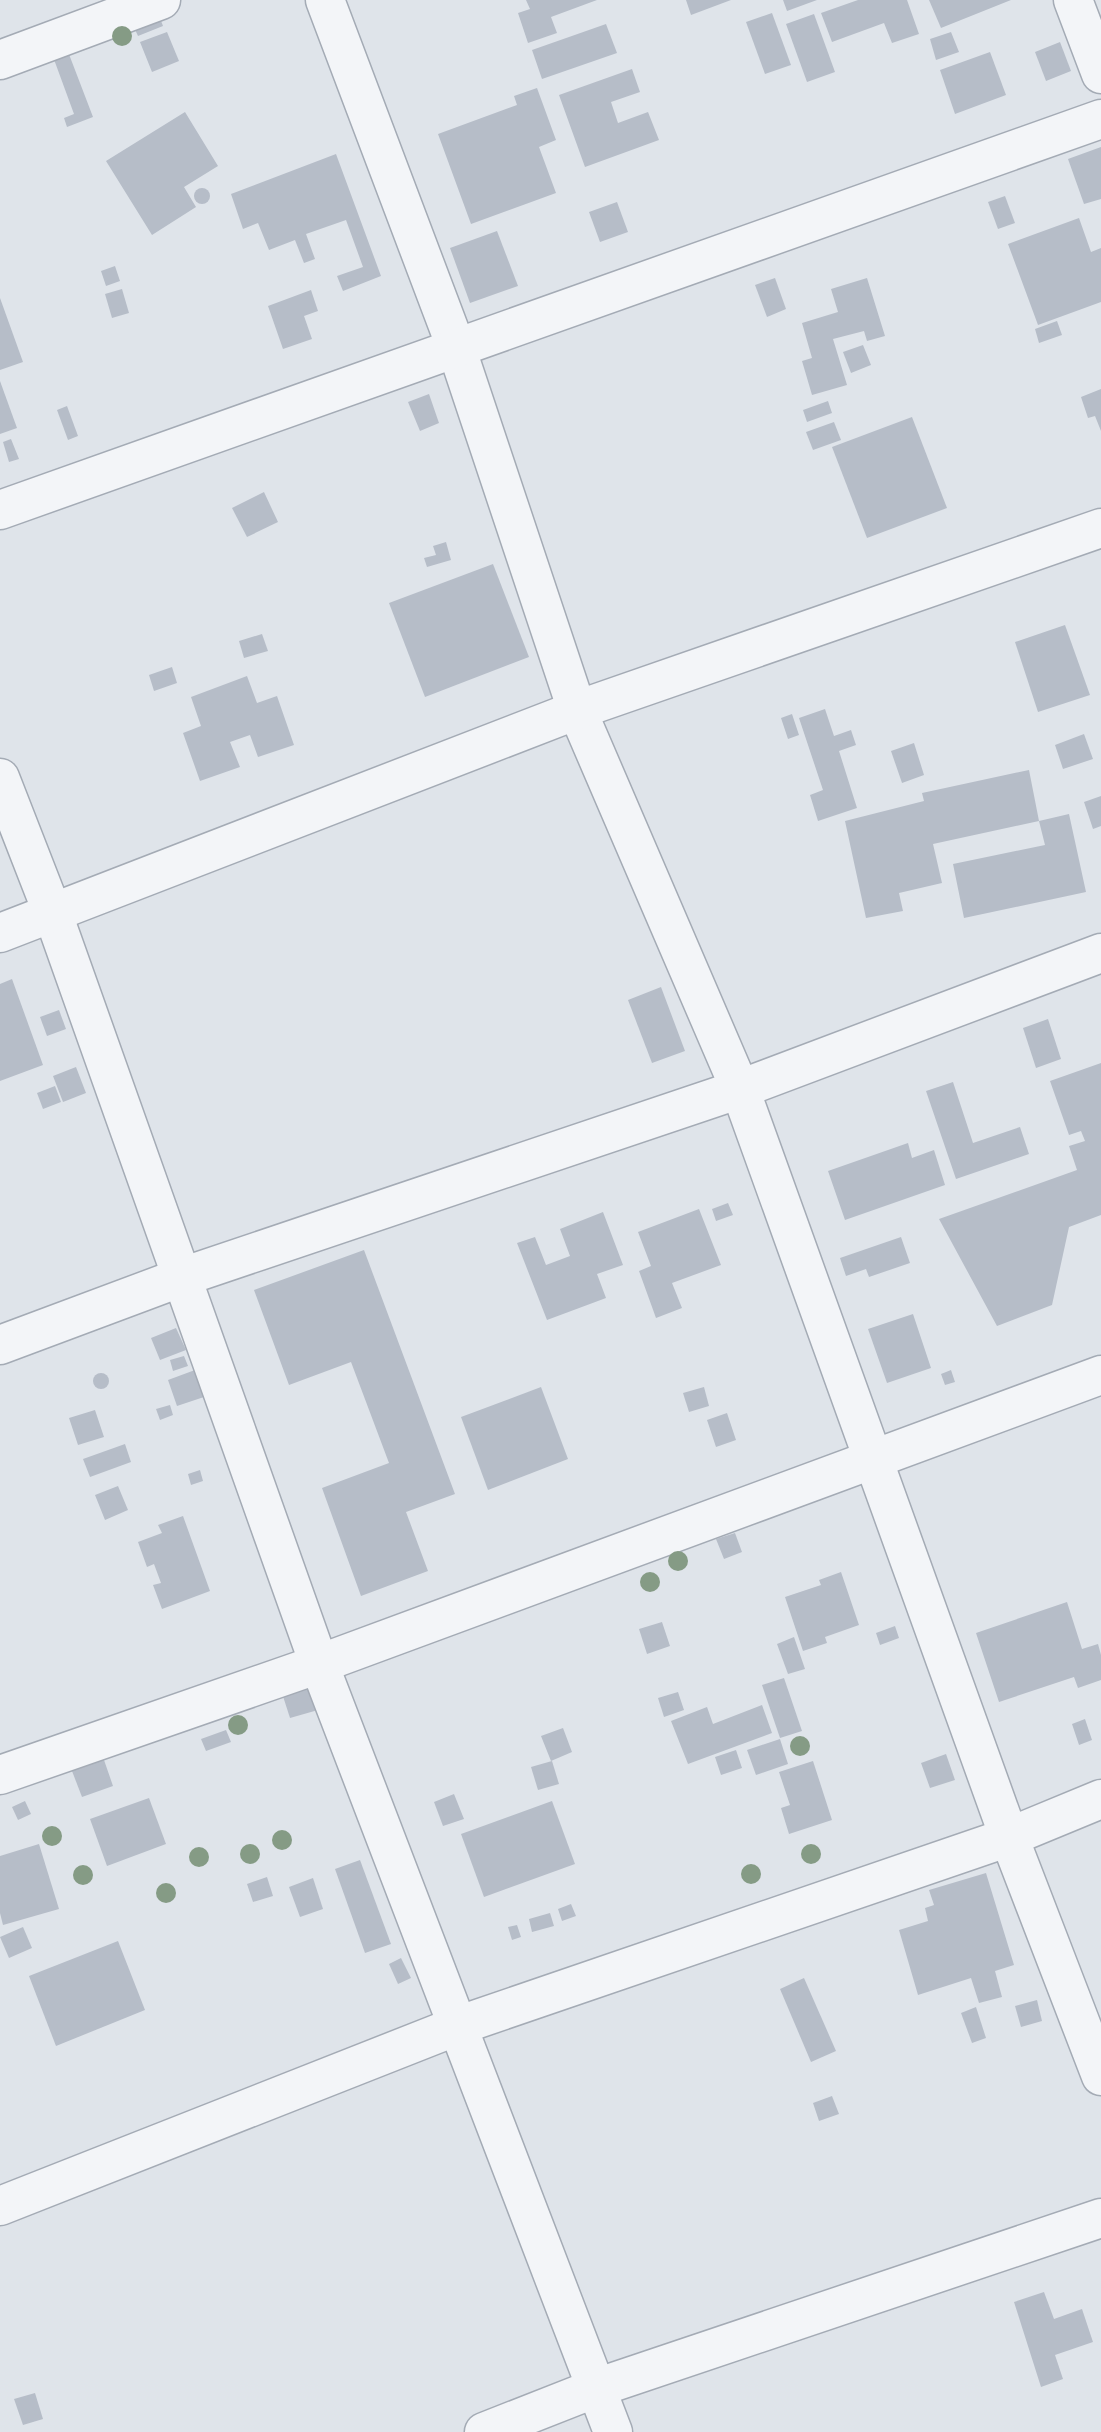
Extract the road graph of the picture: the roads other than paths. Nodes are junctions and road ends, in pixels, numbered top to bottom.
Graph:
1 (161, 0) edge
2 (325, 0) edge
3 (1073, 0) edge
4 (0, 60) edge
5 (1101, 74) edge
6 (1101, 119) edge
7 (456, 347) junction
8 (0, 510) edge
9 (1101, 528) edge
10 (578, 710) junction
11 (0, 778) edge
12 (53, 914) junction
13 (0, 933) edge
14 (1101, 953) edge
15 (740, 1089) junction
16 (182, 1277) junction
17 (0, 1345) edge
18 (1101, 1375) edge
19 (872, 1459) junction
20 (319, 1664) junction
21 (0, 1775) edge
22 (1101, 1799) edge
23 (1009, 1837) junction
24 (457, 2026) junction
25 (1101, 2076) edge
26 (0, 2206) edge
27 (1101, 2218) edge
28 (596, 2388) junction
29 (484, 2432) edge
30 (613, 2432) edge

1 - 4 street
2 - 7 street
3 - 5 street
6 - 7 street
7 - 8 street
7 - 10 street
9 - 10 street
10 - 12 street
10 - 15 street
11 - 12 street
12 - 13 street
12 - 16 street
14 - 15 street
15 - 16 street
15 - 19 street
16 - 17 street
16 - 20 street
18 - 19 street
19 - 20 street
19 - 23 street
20 - 21 street
20 - 24 street
22 - 23 street
23 - 24 street
23 - 25 street
24 - 26 street
24 - 28 street
27 - 28 street
28 - 29 street
28 - 30 street

